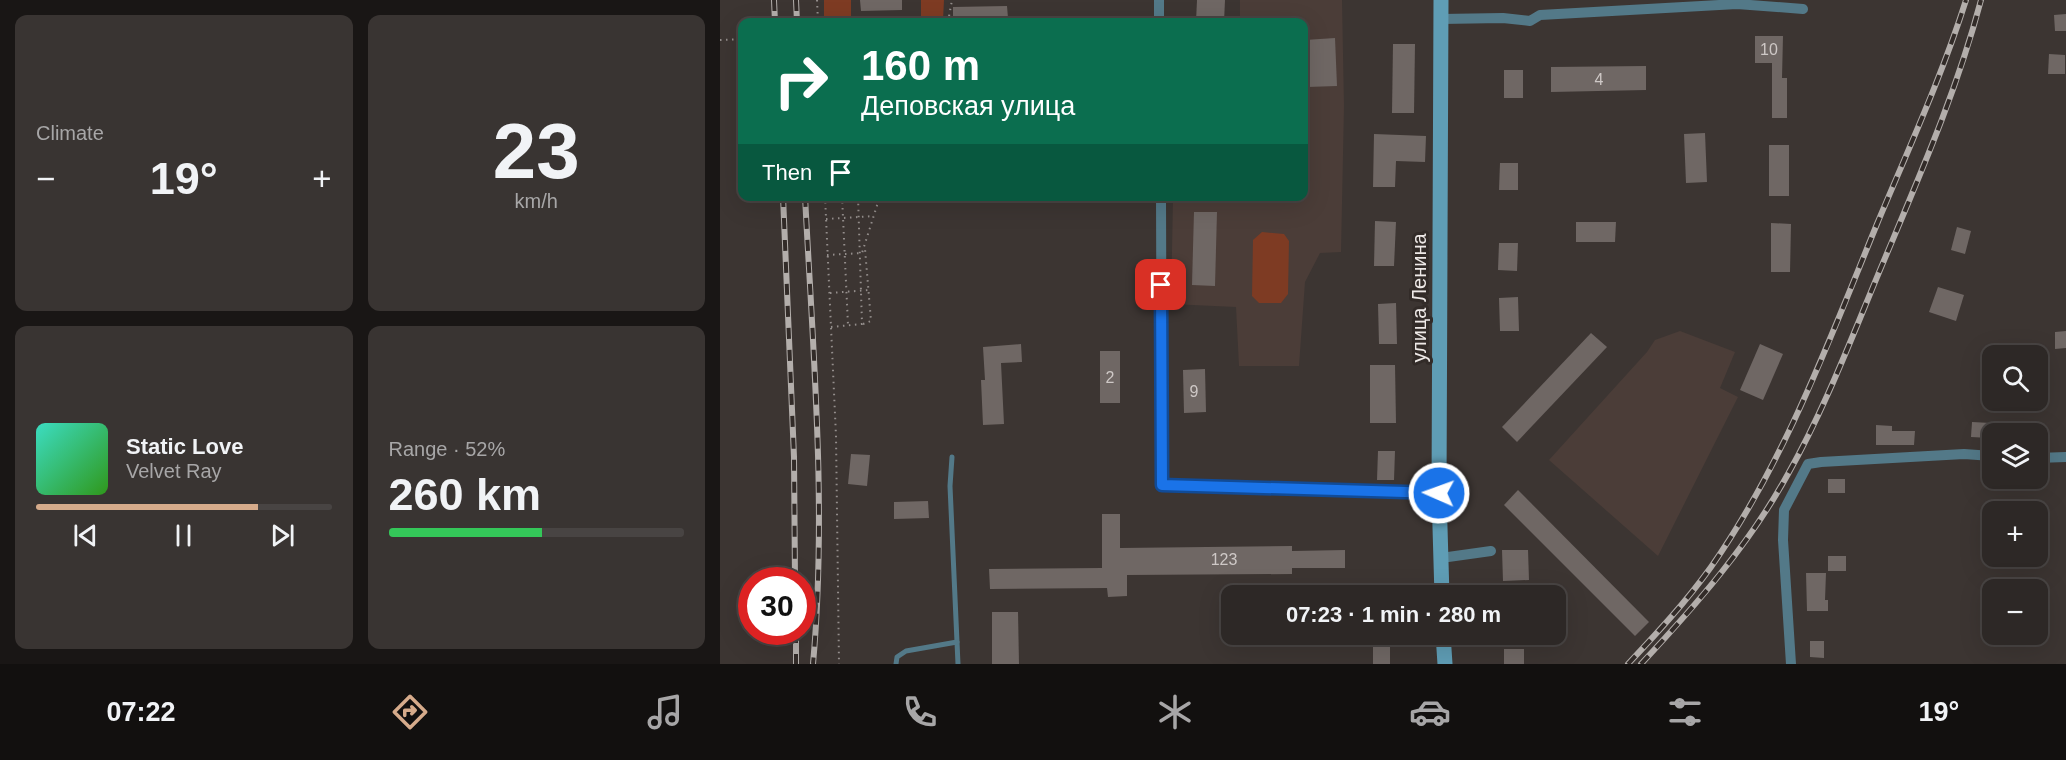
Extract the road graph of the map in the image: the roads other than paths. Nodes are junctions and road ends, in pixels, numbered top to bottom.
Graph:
1 (1159, 0) edge
2 (1441, 0) edge
3 (1803, 9) dead end
4 (1159, 18) edge
5 (1441, 19) junction
6 (1161, 201) edge
7 (1982, 455) edge
8 (952, 457) dead end
9 (2066, 457) edge
10 (2048, 458) edge
11 (1439, 493) junction
12 (1491, 551) dead end
13 (1441, 558) junction
14 (1442, 585) edge
15 (957, 642) junction
16 (1444, 645) edge
17 (896, 664) edge
18 (958, 664) edge
19 (1445, 664) edge
20 (1791, 664) edge

1 - 4 street
2 - 5 main road, улица Ленина
3 - 5 street
5 - 11 main road, улица Ленина
6 - 11 street
7 - 20 street
8 - 15 lane
9 - 10 street
11 - 13 main road, улица Ленина
12 - 13 street
13 - 14 main road, улица Ленина
15 - 17 lane
15 - 18 lane
16 - 19 main road

